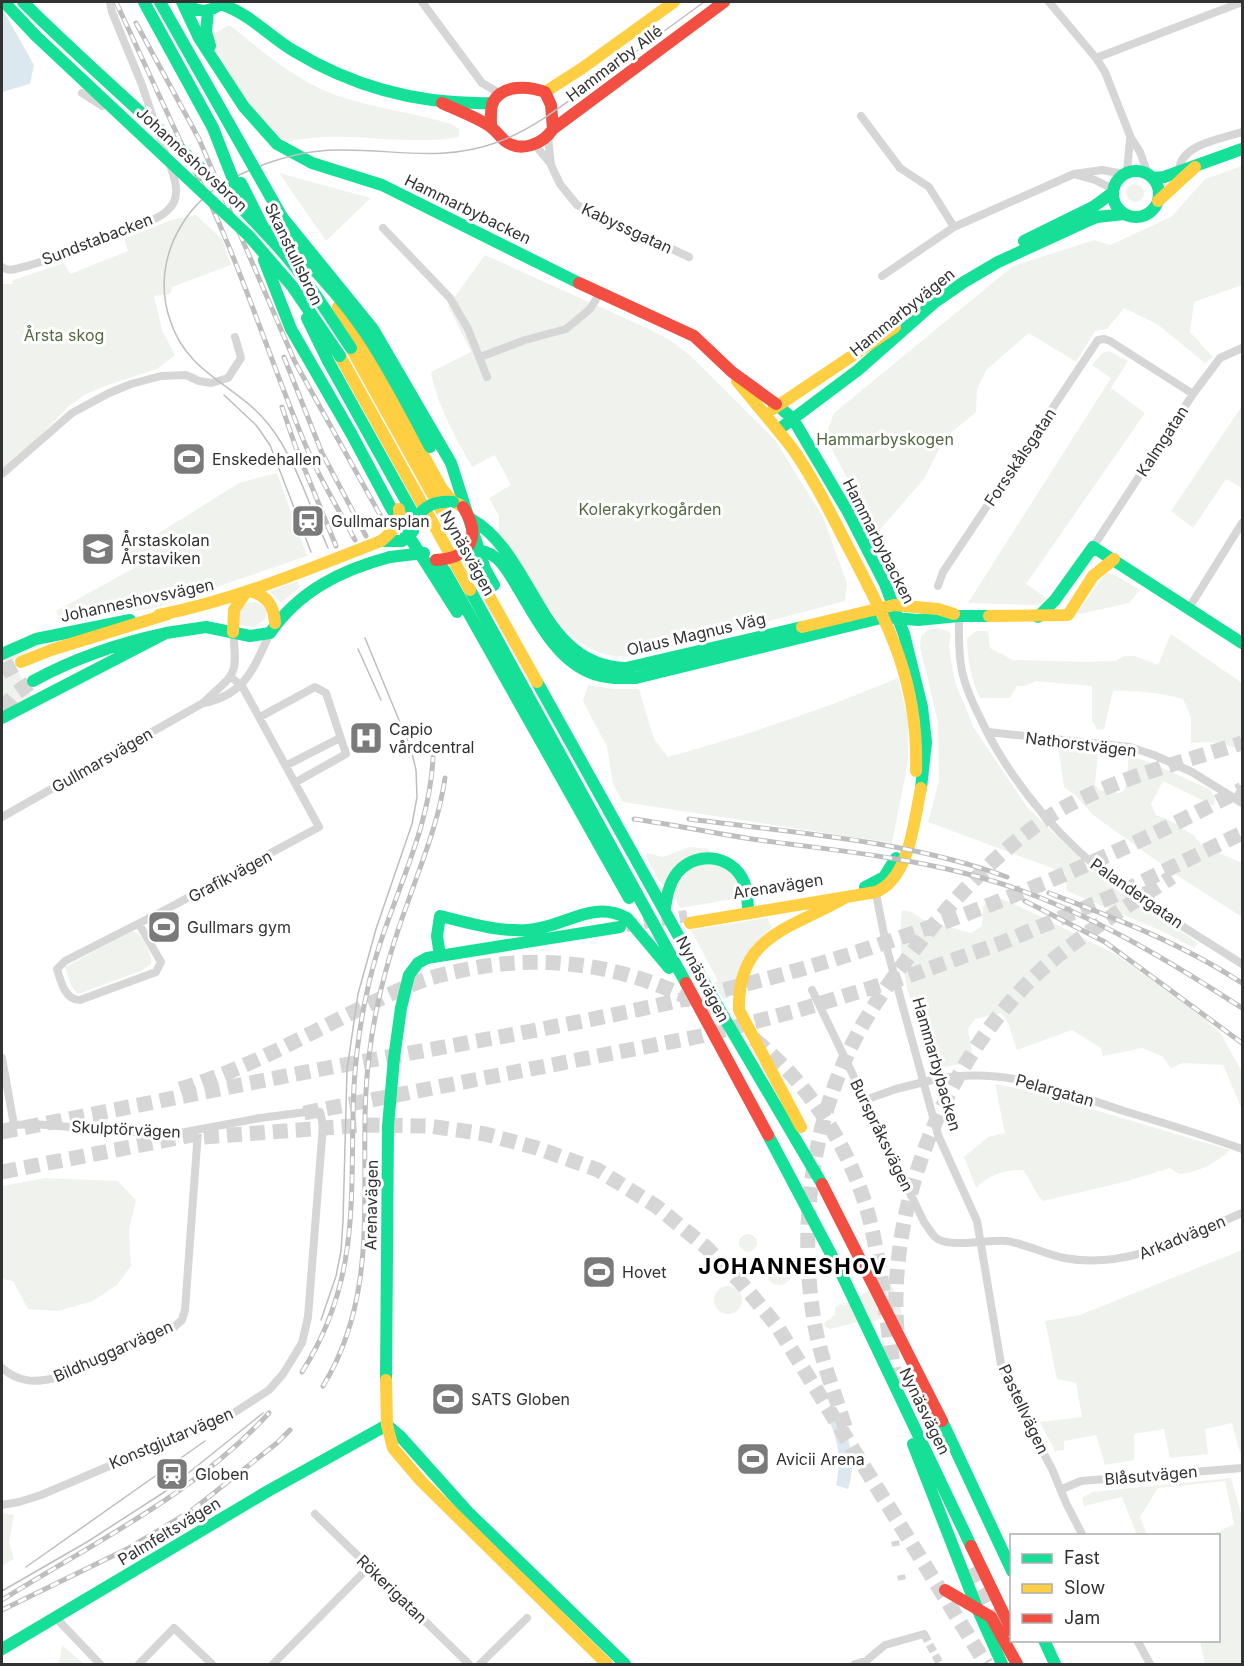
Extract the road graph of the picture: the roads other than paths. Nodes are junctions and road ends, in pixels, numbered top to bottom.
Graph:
1 (4, 2) edge
2 (23, 2) edge
3 (110, 2) edge
4 (144, 2) edge
5 (160, 2) edge
6 (238, 2) edge
7 (422, 2) edge
8 (674, 2) edge
9 (724, 2) edge
10 (1049, 2) edge
11 (1242, 2) edge
12 (182, 3) edge
13 (221, 3) edge
14 (1227, 4) edge
15 (208, 11) junction
16 (249, 17) junction
17 (212, 56) junction
18 (1096, 58) junction
19 (545, 92) junction
20 (82, 93) dead end
21 (497, 99) junction
22 (442, 103) junction
23 (861, 116) dead end
24 (153, 119) junction
25 (491, 126) junction
26 (213, 129) junction
27 (1242, 132) edge
28 (550, 133) junction
29 (1131, 138) junction
30 (535, 145) junction
31 (182, 149) junction
32 (1242, 149) edge
33 (173, 163) junction
34 (551, 165) junction
35 (1196, 166) junction
36 (1179, 170) junction
37 (1125, 173) junction
38 (1074, 174) junction
39 (1150, 176) junction
40 (1113, 191) junction
41 (1158, 201) junction
42 (1124, 214) junction
43 (282, 217) junction
44 (954, 227) junction
45 (383, 228) dead end
46 (689, 257) dead end
47 (2, 267) edge
48 (882, 276) dead end
49 (600, 293) junction
50 (235, 337) dead end
51 (351, 348) joint
52 (1242, 348) edge
53 (340, 356) joint
54 (480, 357) junction
55 (732, 372) junction
56 (487, 377) dead end
57 (1193, 394) junction
58 (778, 405) junction
59 (765, 415) junction
60 (793, 418) junction
61 (778, 430) junction
62 (2, 474) edge
63 (458, 504) junction
64 (471, 519) junction
65 (1242, 523) edge
66 (413, 526) junction
67 (381, 541) junction
68 (1093, 547) junction
69 (468, 549) junction
70 (424, 553) junction
71 (436, 560) junction
72 (1114, 560) junction
73 (522, 586) junction
74 (938, 586) dead end
75 (246, 591) junction
76 (894, 605) junction
77 (1189, 608) junction
78 (882, 612) junction
79 (168, 614) junction
80 (958, 616) junction
81 (899, 617) junction
82 (1038, 617) junction
83 (273, 628) junction
84 (233, 632) junction
85 (166, 633) junction
86 (1242, 643) edge
87 (2, 654) edge
88 (21, 662) tunnel mouth
89 (232, 678) junction
90 (33, 681) tunnel mouth
91 (242, 686) junction
92 (540, 688) junction
93 (203, 703) junction
94 (260, 717) junction
95 (2, 718) edge
96 (987, 732) junction
97 (340, 738) junction
98 (544, 745) junction
99 (287, 765) junction
100 (296, 782) junction
101 (1242, 789) edge
102 (1239, 800) edge
103 (2, 817) edge
104 (875, 888) junction
105 (846, 897) junction
106 (748, 907) junction
107 (665, 908) junction
108 (139, 924) junction
109 (622, 929) tunnel mouth
110 (660, 955) junction
111 (440, 958) junction
112 (1242, 964) edge
113 (812, 990) dead end
114 (708, 1023) junction
115 (2, 1058) edge
116 (865, 1100) junction
117 (320, 1112) joint
118 (14, 1125) junction
119 (2, 1128) edge
120 (198, 1131) junction
121 (1242, 1149) edge
122 (828, 1194) junction
123 (1242, 1212) edge
124 (980, 1241) junction
125 (2, 1368) edge
126 (887, 1370) junction
127 (387, 1425) junction
128 (1242, 1468) edge
129 (1061, 1487) junction
130 (2, 1505) edge
131 (315, 1514) dead end
132 (1082, 1534) edge
133 (369, 1567) junction
134 (1010, 1569) edge
135 (945, 1590) dead end
136 (977, 1608) junction
137 (56, 1618) junction
138 (527, 1618) dead end
139 (1010, 1629) edge
140 (924, 1634) dead end
141 (1016, 1642) edge
142 (1044, 1642) edge
143 (1138, 1642) edge
144 (2, 1649) edge
145 (100, 1665) edge
146 (139, 1665) edge
147 (212, 1665) edge
148 (273, 1665) edge
149 (469, 1665) edge
150 (480, 1665) edge
151 (608, 1665) edge
152 (625, 1665) edge
153 (855, 1665) edge
154 (1002, 1665) edge
155 (1017, 1665) edge
156 (1027, 1665) edge
157 (1055, 1665) edge
158 (1150, 1665) edge

1 - 33 main road, Johanneshovsbron, bridge
2 - 31 main road, Johanneshovsbron, bridge
3 - 24 street, Sundstabacken
4 - 26 main road, Skanstullsbron
5 - 43 main road, Skanstullsbron, bridge
6 - 16 main road, Hammarby Allé
7 - 21 street
8 - 19 main road, Hammarby Allé
9 - 28 main road, Hammarby Allé
10 - 18 street
11 - 14 street
12 - 15 main road
12 - 17 main road, Hammarbybacken
13 - 15 main road
13 - 16 main road, Hammarby Allé
14 - 18 street
15 - 17 main road, Hammarbybacken
16 - 22 main road, Hammarby Allé
17 - 49 main road, Hammarbybacken
18 - 29 street
19 - 21 main road, Hammarby Allé
19 - 28 main road, Hammarby Allé
20 - 24 street
21 - 22 main road, Hammarby Allé
21 - 25 main road
22 - 25 main road, Hammarby Allé
23 - 44 street
24 - 47 street, Sundstabacken
25 - 30 main road, Hammarby Allé
26 - 66 main road, Skanstullsbron, bridge
26 - 98 main road, bridge
27 - 36 street
28 - 30 main road, Hammarby Allé
28 - 34 street, Kabyssgatan
29 - 37 street
29 - 39 street
30 - 34 street, Kabyssgatan
31 - 51 main road, Johanneshovsbron, bridge
31 - 63 main road, bridge
32 - 35 main road, Hammarbyvägen
33 - 53 main road, Johanneshovsbron, bridge
33 - 67 main road, bridge
34 - 46 street, Kabyssgatan
35 - 36 main road, Hammarbyvägen
35 - 41 main road, Hammarbyvägen
36 - 39 main road, Hammarbyvägen
37 - 38 street
37 - 39 main road, Hammarbyvägen
37 - 40 main road, Hammarbyvägen
38 - 40 street
38 - 44 street
39 - 41 main road
40 - 42 main road
40 - 58 main road, Hammarbyvägen
41 - 42 main road, Hammarbyvägen
42 - 60 main road, Hammarbyvägen
43 - 63 main road, Skanstullsbron, bridge
43 - 92 main road
44 - 48 street
45 - 54 street
49 - 54 street
49 - 55 main road, Hammarbybacken
50 - 62 street
51 - 92 main road, Nynäsvägen
52 - 57 street, Kalmgatan
53 - 114 main road, Nynäsvägen
54 - 56 street
55 - 58 main road, Hammarbybacken
55 - 59 main road, Hammarbybacken
57 - 68 street, Kalmgatan
57 - 74 street, Forsskålsgatan
58 - 59 main road, Hammarbyvägen
58 - 60 main road, Hammarbybacken
59 - 61 main road, Hammarbybacken
60 - 61 main road, Hammarbyvägen
60 - 76 main road, Hammarbybacken
61 - 78 main road, Hammarbybacken
63 - 64 main road, bridge
63 - 66 main road, bridge
64 - 69 main road, bridge
64 - 73 main road, Olaus Magnus Väg
65 - 77 street
66 - 67 main road, Johanneshovsvägen, bridge
66 - 70 main road
67 - 75 main road, Johanneshovsvägen
68 - 72 main road
68 - 82 main road
69 - 71 main road, bridge
69 - 73 main road, Olaus Magnus Väg, bridge
70 - 71 main road, bridge
70 - 83 main road, bridge
71 - 98 main road
72 - 77 main road
72 - 82 main road, Olaus Magnus Väg
73 - 78 main road, Olaus Magnus Väg
75 - 79 main road, Johanneshovsvägen
75 - 83 main road
75 - 84 main road
76 - 78 main road, Olaus Magnus Väg
76 - 80 main road, Olaus Magnus Väg
76 - 81 main road, Hammarbybacken
77 - 86 main road
78 - 81 main road, Olaus Magnus Väg
78 - 104 main road, Hammarbybacken
79 - 87 main road, Johanneshovsvägen
79 - 88 main road
80 - 81 main road, Olaus Magnus Väg
80 - 82 main road, Olaus Magnus Väg
80 - 96 street, Palandergatan
81 - 104 main road, Hammarbybacken
83 - 84 main road
83 - 91 street
84 - 85 main road
84 - 89 street
85 - 90 main road
85 - 95 main road
89 - 91 street
89 - 93 street, Gullmarsvägen
91 - 93 street, Gullmarsvägen
91 - 94 street
92 - 107 main road, Nynäsvägen
93 - 103 street, Gullmarsvägen
94 - 97 street
94 - 99 street
96 - 102 street, Nathorstvägen
96 - 112 street, Palandergatan
97 - 99 street
97 - 100 street
98 - 110 main road
99 - 100 street
100 - 108 street, Grafikvägen
101 - 102 street, Nathorstvägen
104 - 105 main road, Arenavägen
104 - 106 main road, Arenavägen
104 - 124 street, Hammarbybacken
105 - 106 main road, Arenavägen
105 - 122 main road
106 - 107 main road
107 - 122 main road, Nynäsvägen
108 - 108 street, Grafikvägen
109 - 111 main road, Arenavägen
110 - 111 main road
110 - 114 main road
111 - 127 main road, Arenavägen
113 - 116 street, Burspråksvägen
114 - 126 main road, Nynäsvägen
115 - 118 street
116 - 121 street, Pelargatan, bridge
116 - 124 street, Burspråksvägen
117 - 120 street, Skulptörvägen
117 - 130 street, Konstgjutarvägen
118 - 119 street, Skulptörvägen
118 - 120 street, Skulptörvägen
120 - 125 street, Bildhuggarvägen
122 - 134 main road, Nynäsvägen
123 - 124 street, Arkadvägen
124 - 129 street, Pastellvägen
126 - 136 main road
126 - 139 main road, Nynäsvägen
127 - 137 main road, Palmfeltsvägen
127 - 151 main road, Arenavägen
127 - 152 main road
128 - 129 street, Blåsutvägen
129 - 132 street, Pastellvägen
131 - 133 street, Rökerigatan
133 - 148 street
133 - 149 street, Rökerigatan
135 - 136 main road
136 - 154 main road
136 - 155 main road
137 - 144 main road, Palmfeltsvägen
137 - 145 street
138 - 150 street
140 - 153 street
141 - 156 main road
142 - 157 main road
143 - 158 street
146 - 147 street

